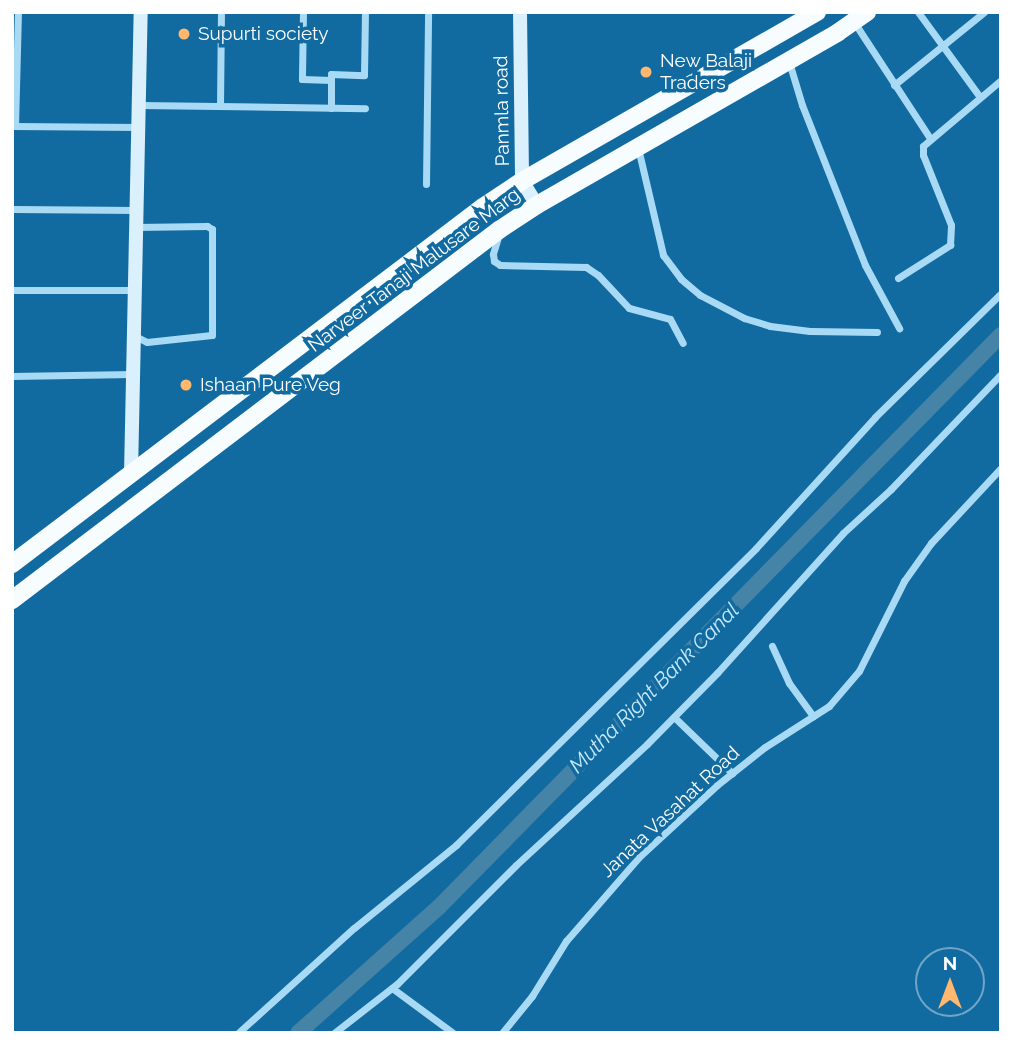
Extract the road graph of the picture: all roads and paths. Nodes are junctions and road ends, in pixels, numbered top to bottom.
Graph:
1 (18, 12) edge
2 (141, 12) edge
3 (222, 12) edge
4 (303, 12) edge
5 (365, 12) edge
6 (428, 12) edge
7 (520, 12) edge
8 (817, 12) edge
9 (918, 12) edge
10 (984, 12) edge
11 (860, 17) edge
12 (943, 45) junction
13 (789, 62) junction
14 (331, 80) junction
15 (1001, 80) edge
16 (894, 85) junction
17 (980, 97) junction
18 (139, 105) junction
19 (220, 106) junction
20 (331, 108) junction
21 (365, 108) dead end
22 (14, 126) edge
23 (138, 127) junction
24 (930, 138) junction
25 (638, 148) junction
26 (522, 181) junction
27 (426, 184) dead end
28 (537, 205) junction
29 (12, 209) edge
30 (137, 210) junction
31 (136, 227) junction
32 (499, 230) junction
33 (898, 278) dead end
34 (12, 290) edge
35 (135, 290) junction
36 (1001, 293) edge
37 (899, 328) dead end
38 (877, 332) dead end
39 (134, 336) junction
40 (682, 343) dead end
41 (133, 374) junction
42 (1001, 374) edge
43 (12, 376) edge
44 (1001, 468) edge
45 (131, 474) junction
46 (12, 564) edge
47 (12, 600) edge
48 (772, 646) dead end
49 (813, 716) junction
50 (674, 717) junction
51 (732, 774) junction
52 (392, 988) junction
53 (238, 1033) edge
54 (334, 1033) edge
55 (453, 1033) edge
56 (502, 1033) edge

1 - 22 street
2 - 18 street
3 - 19 street
4 - 14 street
5 - 14 street
6 - 27 street
7 - 26 street, Panmla road
8 - 26 main road, Narveer Tanaji Malusare Marg
9 - 12 street
10 - 12 street
11 - 13 main road, Narveer Tanaji Malusare Marg
11 - 16 street
12 - 16 street
12 - 17 street
13 - 25 main road, Narveer Tanaji Malusare Marg
13 - 37 street
14 - 20 street
15 - 17 street
16 - 24 street
17 - 24 street
18 - 19 street
18 - 23 street
19 - 20 street
20 - 21 street
22 - 23 street
23 - 30 street
24 - 33 street
25 - 28 main road, Narveer Tanaji Malusare Marg
25 - 38 street
26 - 28 street, Panmla road
26 - 45 main road, Narveer Tanaji Malusare Marg
28 - 32 main road, Narveer Tanaji Malusare Marg
29 - 30 street
30 - 31 street
31 - 35 street
31 - 39 street
32 - 40 street
32 - 47 main road, Narveer Tanaji Malusare Marg
34 - 35 street
35 - 39 street
36 - 53 street
39 - 41 street
41 - 43 street
41 - 45 street
42 - 50 street
44 - 49 street, Janata Vasahat Road
45 - 46 main road, Narveer Tanaji Malusare Marg
48 - 49 street
49 - 51 street, Janata Vasahat Road
50 - 51 street
50 - 52 street
51 - 56 street, Janata Vasahat Road
52 - 54 street
52 - 55 street

